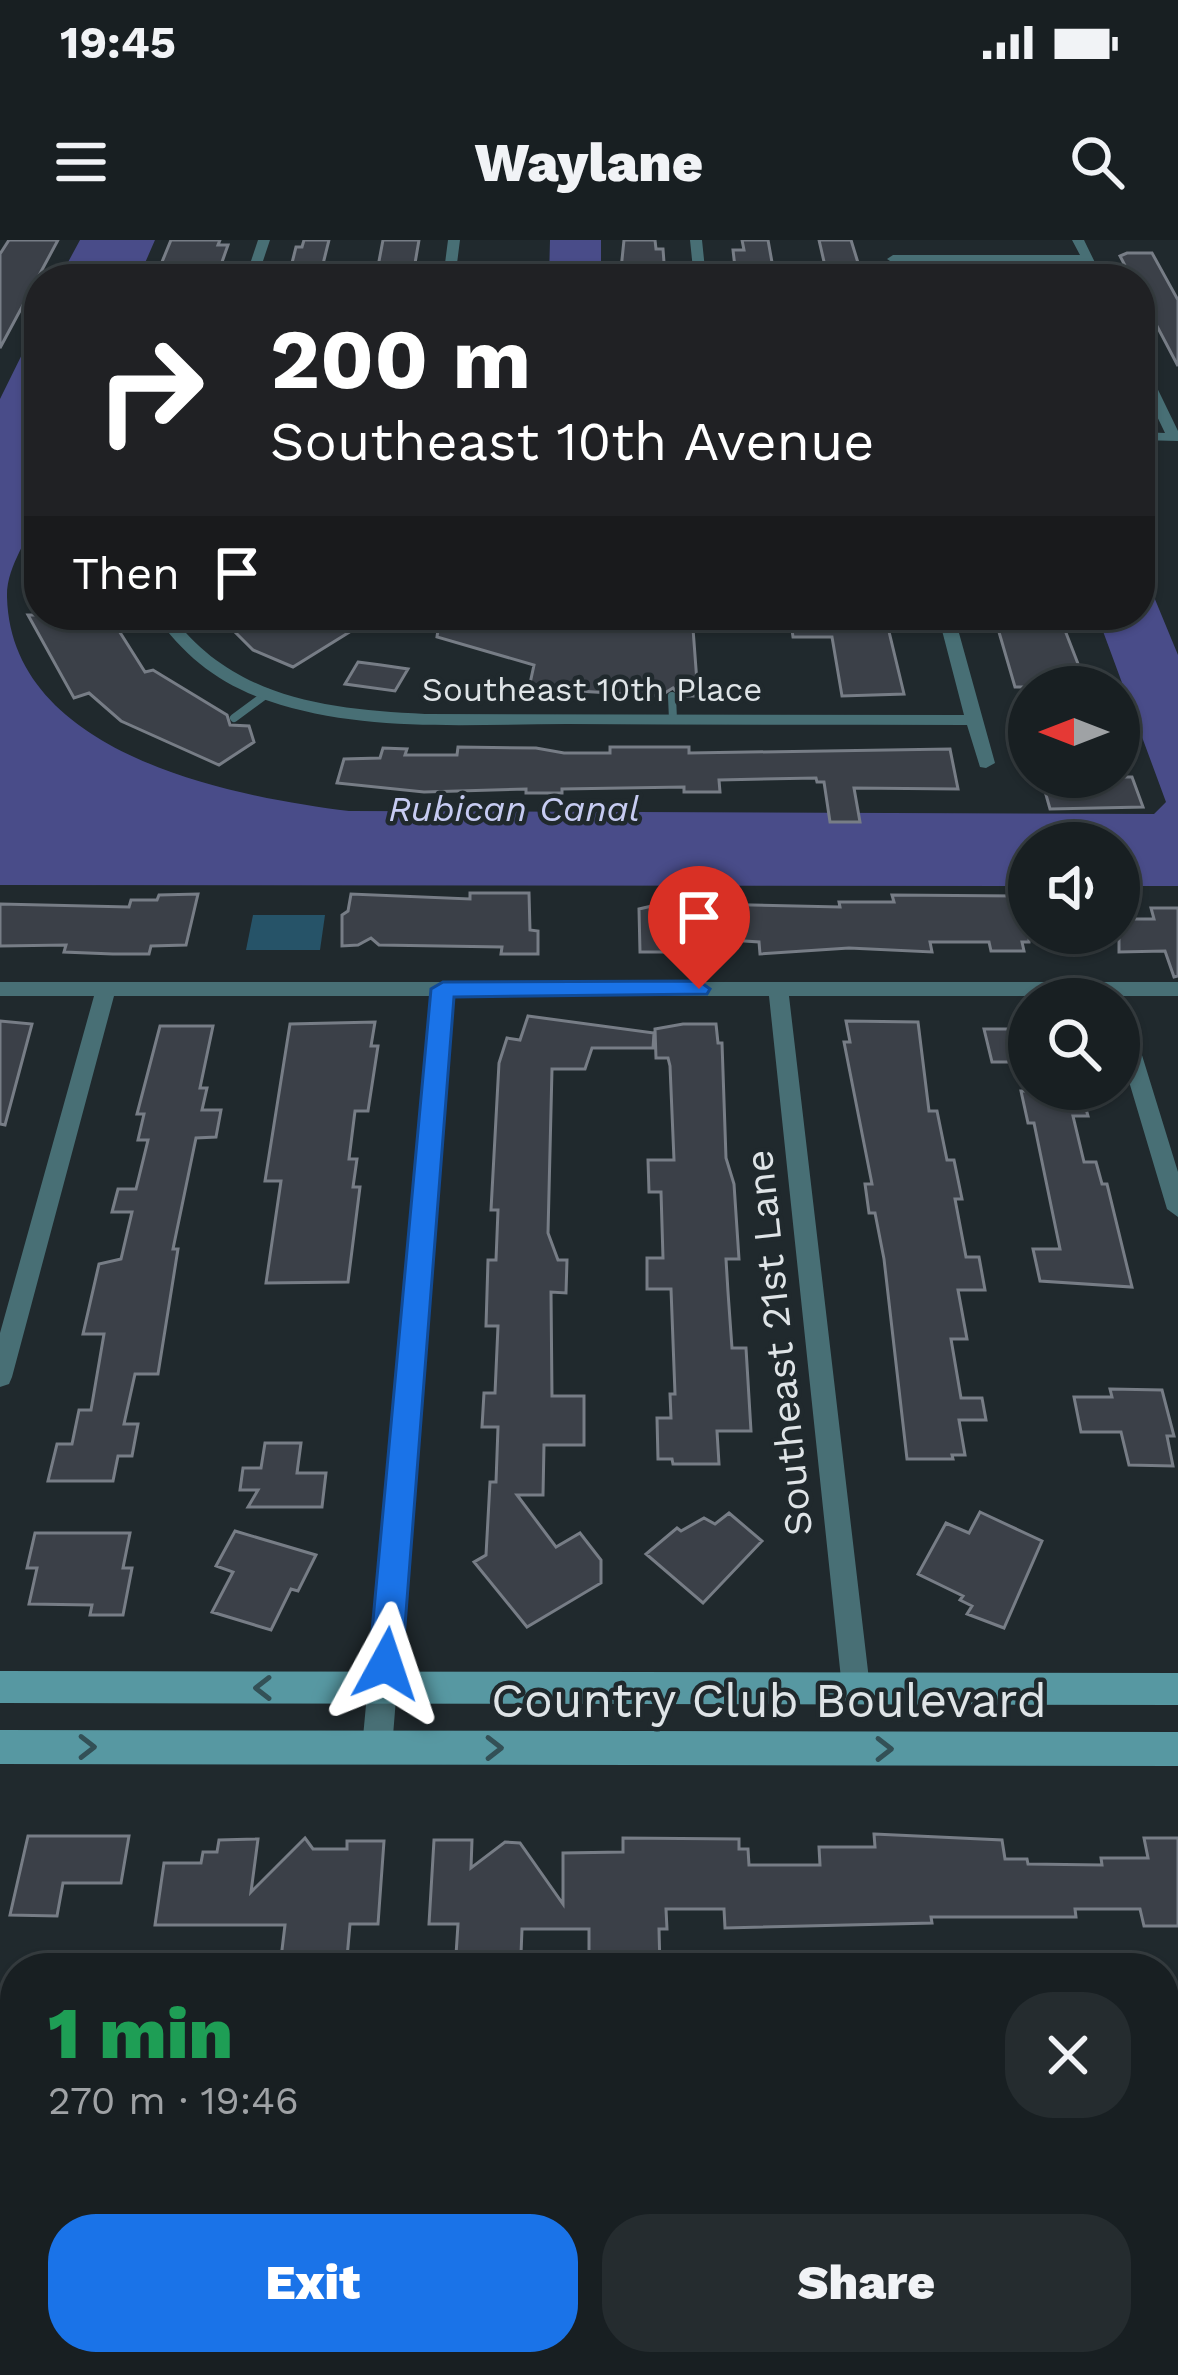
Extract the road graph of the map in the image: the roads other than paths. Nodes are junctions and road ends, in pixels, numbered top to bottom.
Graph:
1 (1078, 240) edge
2 (1087, 259) junction
3 (927, 264) edge
4 (1090, 264) edge
5 (1155, 396) edge
6 (1176, 436) edge
7 (175, 630) edge
8 (950, 630) edge
9 (268, 694) junction
10 (672, 696) dead end
11 (234, 718) dead end
12 (673, 720) junction
13 (974, 720) junction
14 (986, 763) dead end
15 (0, 989) edge
16 (106, 989) junction
17 (443, 989) junction
18 (778, 989) junction
19 (1178, 989) edge
20 (1008, 992) edge
21 (1140, 992) edge
22 (1140, 1082) edge
23 (1178, 1209) edge
24 (0, 1377) edge
25 (0, 1687) edge
26 (383, 1688) junction
27 (856, 1688) junction
28 (1178, 1689) edge
29 (0, 1747) edge
30 (377, 1748) junction
31 (1178, 1749) edge

1 - 2 street
2 - 3 street
2 - 4 street
5 - 6 street
7 - 9 street, Southeast 10th Place
8 - 13 street
9 - 11 lane
9 - 12 street, Southeast 10th Place
10 - 12 lane
12 - 13 street, Southeast 10th Place
13 - 14 street
15 - 16 street
16 - 17 street
16 - 24 street
17 - 18 street
17 - 26 street
18 - 20 street
18 - 27 street, Southeast 21st Lane
19 - 21 street
22 - 23 street
26 -> 25 main road, Country Club Boulevard
26 - 27 main road, Country Club Boulevard
26 - 30 street
27 - 28 main road, Country Club Boulevard
29 -> 30 main road, Country Club Boulevard
30 -> 31 main road, Country Club Boulevard

